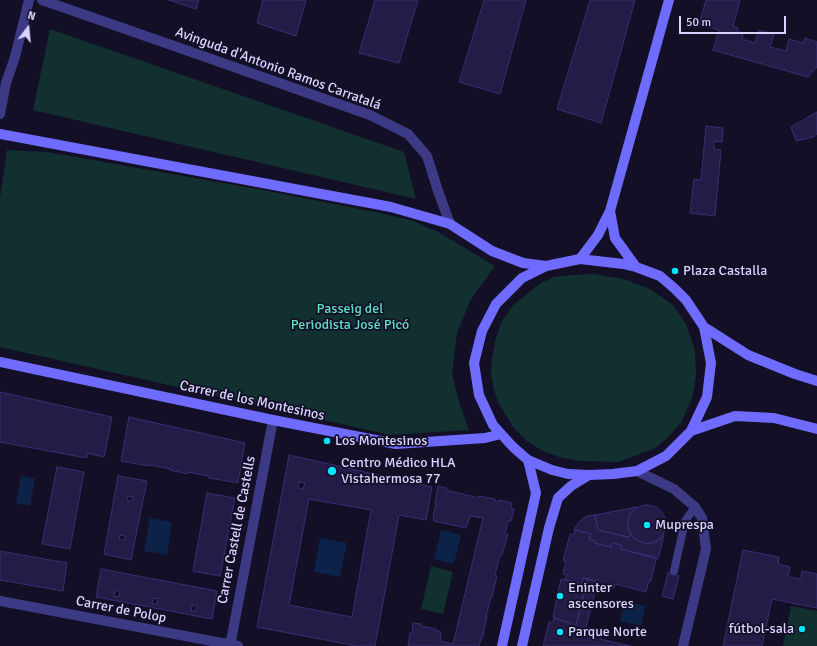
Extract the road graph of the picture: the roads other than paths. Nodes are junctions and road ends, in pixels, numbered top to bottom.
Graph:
1 (29, 0) edge
2 (42, 0) edge
3 (669, 0) edge
4 (0, 114) edge
5 (0, 134) edge
6 (610, 211) junction
7 (450, 224) junction
8 (580, 260) junction
9 (546, 266) junction
10 (636, 267) junction
11 (704, 327) junction
12 (0, 362) edge
13 (817, 381) edge
14 (273, 420) junction
15 (817, 429) edge
16 (691, 431) junction
17 (501, 434) junction
18 (528, 460) junction
19 (637, 471) junction
20 (589, 475) junction
21 (695, 507) junction
22 (674, 571) dead end
23 (0, 601) edge
24 (232, 646) edge
25 (502, 646) edge
26 (522, 646) edge
27 (683, 646) edge

1 - 4 street
2 - 7 street, Avinguda d'Antonio Ramos Carratalá
3 - 6 main road
5 - 7 main road
6 - 8 main road
6 - 10 main road
7 - 9 main road
8 - 9 main road
8 - 10 main road
9 - 17 main road
10 - 11 main road
11 - 13 main road
11 - 16 main road
12 - 14 main road, Carrer de los Montesinos
14 - 17 main road, Carrer de los Montesinos
14 - 24 street, Carrer Castell de Castells
15 - 16 main road
16 - 19 main road
17 - 18 main road
18 - 20 main road
18 - 25 main road
19 - 20 main road
19 - 21 street
20 - 26 main road
21 - 22 lane
21 - 27 street
23 - 24 street, Carrer de Polop

